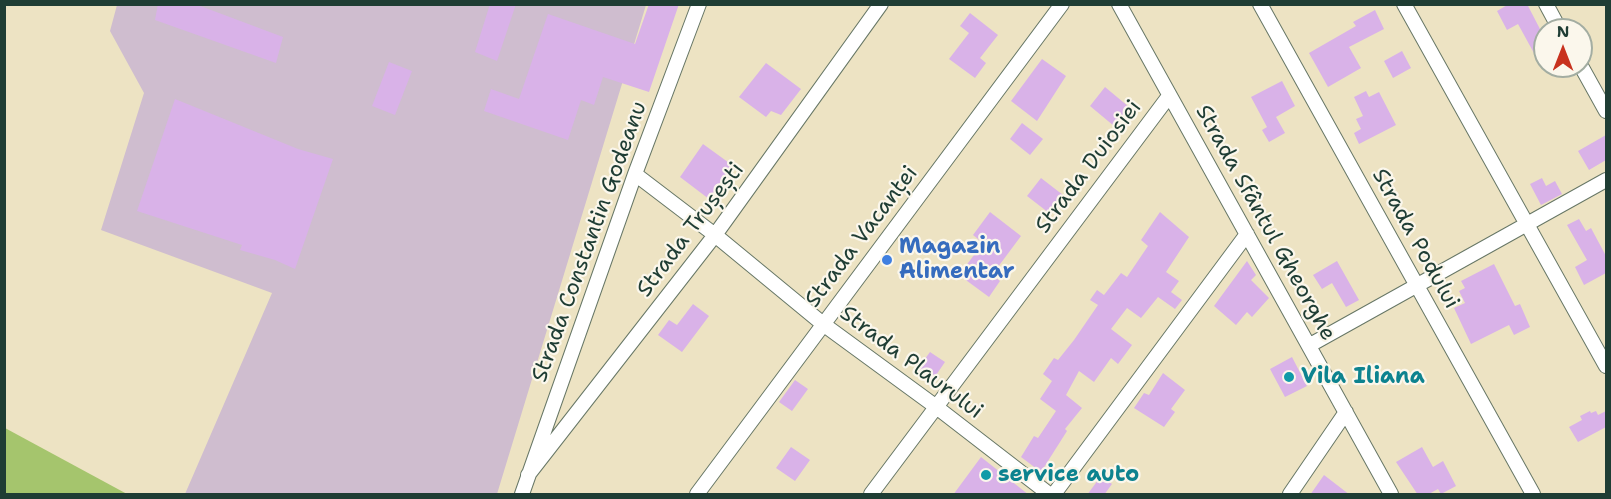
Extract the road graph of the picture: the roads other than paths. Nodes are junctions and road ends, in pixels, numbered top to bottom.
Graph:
1 (881, 4) edge
2 (1062, 4) edge
3 (1119, 4) edge
4 (1260, 4) edge
5 (1404, 4) edge
6 (1546, 4) edge
7 (699, 9) edge
8 (1554, 18) edge
9 (1588, 78) edge
10 (1169, 96) junction
11 (1606, 111) edge
12 (635, 174) junction
13 (1606, 180) edge
14 (1528, 223) junction
15 (1248, 234) junction
16 (715, 235) junction
17 (1417, 285) junction
18 (823, 324) junction
19 (1310, 345) junction
20 (1606, 366) edge
21 (935, 406) junction
22 (1346, 412) junction
23 (528, 475) junction
24 (522, 495) edge
25 (696, 495) edge
26 (871, 495) edge
27 (1049, 495) edge
28 (1054, 495) edge
29 (1290, 495) edge
30 (1391, 495) edge
31 (1533, 495) edge

1 - 16 street, Strada Trușești
2 - 18 street, Strada Vacanței
3 - 10 street, Strada Sfântul Gheorghe
4 - 17 street, Strada Podului
5 - 14 street
6 - 8 street
7 - 12 street, Strada Constantin Godeanu
9 - 11 street
10 - 15 street, Strada Sfântul Gheorghe
10 - 21 street, Strada Duiosiei
12 - 16 street, Strada Plaurului
12 - 23 street, Strada Constantin Godeanu
13 - 14 street
14 - 17 street
14 - 20 street
15 - 19 street, Strada Sfântul Gheorghe
15 - 28 street
16 - 18 street, Strada Plaurului
16 - 23 street, Strada Trușești
17 - 19 street
17 - 31 street, Strada Podului
18 - 21 street, Strada Plaurului
18 - 25 street, Strada Vacanței
19 - 22 street, Strada Sfântul Gheorghe
21 - 26 street, Strada Duiosiei
21 - 27 street, Strada Plaurului
22 - 29 street
22 - 30 street, Strada Sfântul Gheorghe
23 - 24 street, Strada Constantin Godeanu

